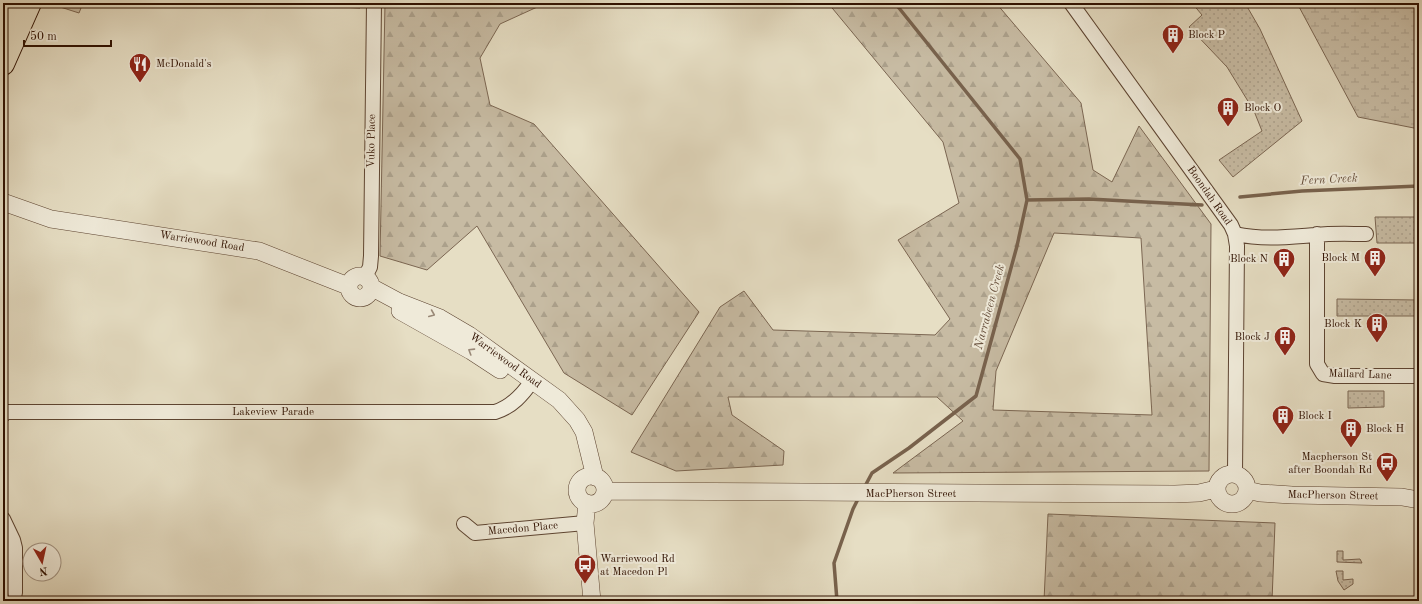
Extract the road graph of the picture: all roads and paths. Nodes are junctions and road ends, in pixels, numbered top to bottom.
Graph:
1 (9, 3) edge
2 (30, 3) edge
3 (374, 3) edge
4 (1071, 3) edge
5 (3, 17) edge
6 (3, 64) edge
7 (3, 202) edge
8 (3, 212) edge
9 (51, 219) junction
10 (1235, 234) junction
11 (1317, 234) junction
12 (1366, 234) dead end
13 (368, 286) junction
14 (1419, 376) edge
15 (529, 385) junction
16 (3, 415) edge
17 (1235, 474) junction
18 (589, 478) junction
19 (1216, 489) junction
20 (1247, 490) junction
21 (605, 491) junction
22 (1419, 500) edge
23 (587, 503) junction
24 (3, 520) edge
25 (585, 523) junction
26 (464, 524) dead end
27 (14, 593) dead end
28 (592, 601) edge

1 - 5 highway
2 - 6 highway
3 - 13 street, Vuko Place
4 - 10 street, Boondah Road
7 - 9 street, Warriewood Road
8 - 9 street, Warriewood Road
9 - 13 street, Warriewood Road
10 - 11 street
10 - 17 street, Boondah Road
11 - 12 street
11 - 14 street, Mallard Lane
13 - 15 street, Warriewood Road
15 - 16 street, Lakeview Parade
15 - 18 street, Warriewood Road
17 - 19 street
17 - 20 street
18 - 21 street
18 - 23 street
19 - 20 street
19 - 21 street, MacPherson Street
20 - 22 street, MacPherson Street
21 - 23 street
23 - 25 street
24 - 27 street
25 - 26 street, Macedon Place
25 - 28 street

